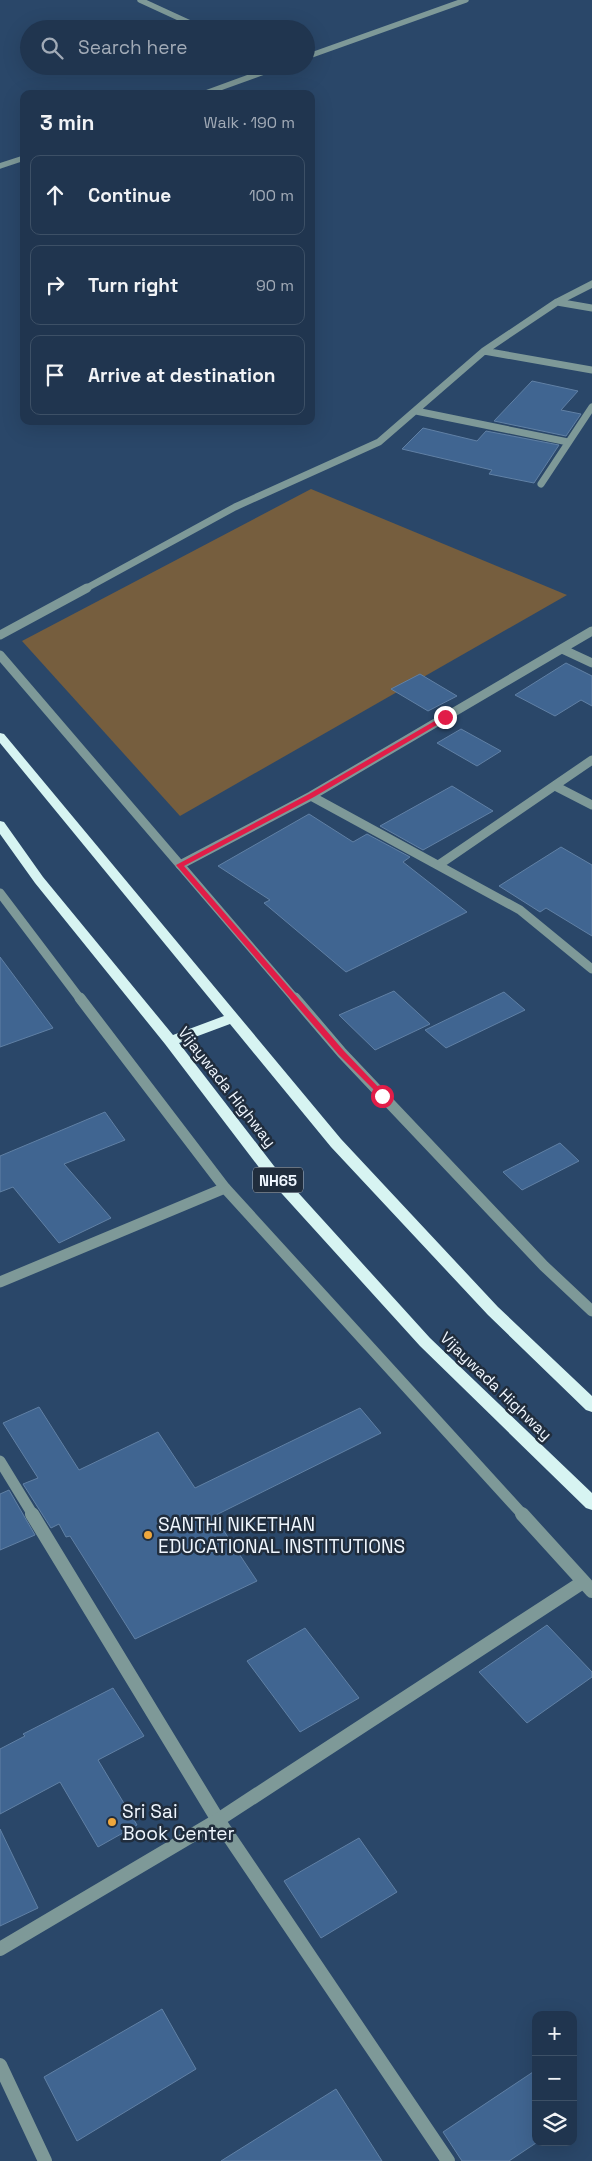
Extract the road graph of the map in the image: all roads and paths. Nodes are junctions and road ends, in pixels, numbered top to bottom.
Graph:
1 (140, 0) edge
2 (466, 0) edge
3 (183, 20) edge
4 (315, 54) edge
5 (255, 75) edge
6 (214, 90) edge
7 (20, 159) edge
8 (0, 166) edge
9 (592, 284) edge
10 (556, 302) junction
11 (592, 308) edge
12 (484, 351) junction
13 (592, 370) edge
14 (592, 407) edge
15 (416, 411) junction
16 (568, 442) junction
17 (541, 484) dead end
18 (592, 631) edge
19 (0, 635) edge
20 (562, 648) junction
21 (0, 655) edge
22 (592, 663) edge
23 (0, 736) edge
24 (592, 760) edge
25 (555, 786) junction
26 (311, 796) junction
27 (592, 805) edge
28 (0, 825) edge
29 (440, 864) junction
30 (180, 865) junction
31 (0, 893) edge
32 (592, 969) edge
33 (233, 1018) junction
34 (170, 1041) junction
35 (225, 1188) junction
36 (0, 1282) edge
37 (592, 1311) edge
38 (592, 1406) edge
39 (0, 1461) edge
40 (592, 1503) edge
41 (587, 1586) edge
42 (218, 1820) junction
43 (0, 1949) edge
44 (0, 2065) edge
45 (45, 2161) edge
46 (448, 2161) edge

1 - 3 street
2 - 4 street
5 - 6 street
7 - 8 street
9 - 10 street
10 - 11 street
10 - 12 street
12 - 13 street
12 - 15 street
14 - 16 street
15 - 16 street
15 - 19 street
16 - 17 street
18 - 20 street
20 - 22 street
20 - 26 street
21 - 30 street
23 - 33 highway
24 - 25 street
25 - 27 street
25 - 29 street
26 - 29 street
26 - 30 street
28 - 34 highway, Vijaywada Highway / NH65
29 - 32 street
30 - 37 street
31 - 35 street
33 - 34 highway
33 - 38 highway
34 - 40 highway, Vijaywada Highway / NH65
35 - 36 street
35 - 41 street
39 - 42 street
41 - 42 street
42 - 43 street
42 - 46 street
44 - 45 street

